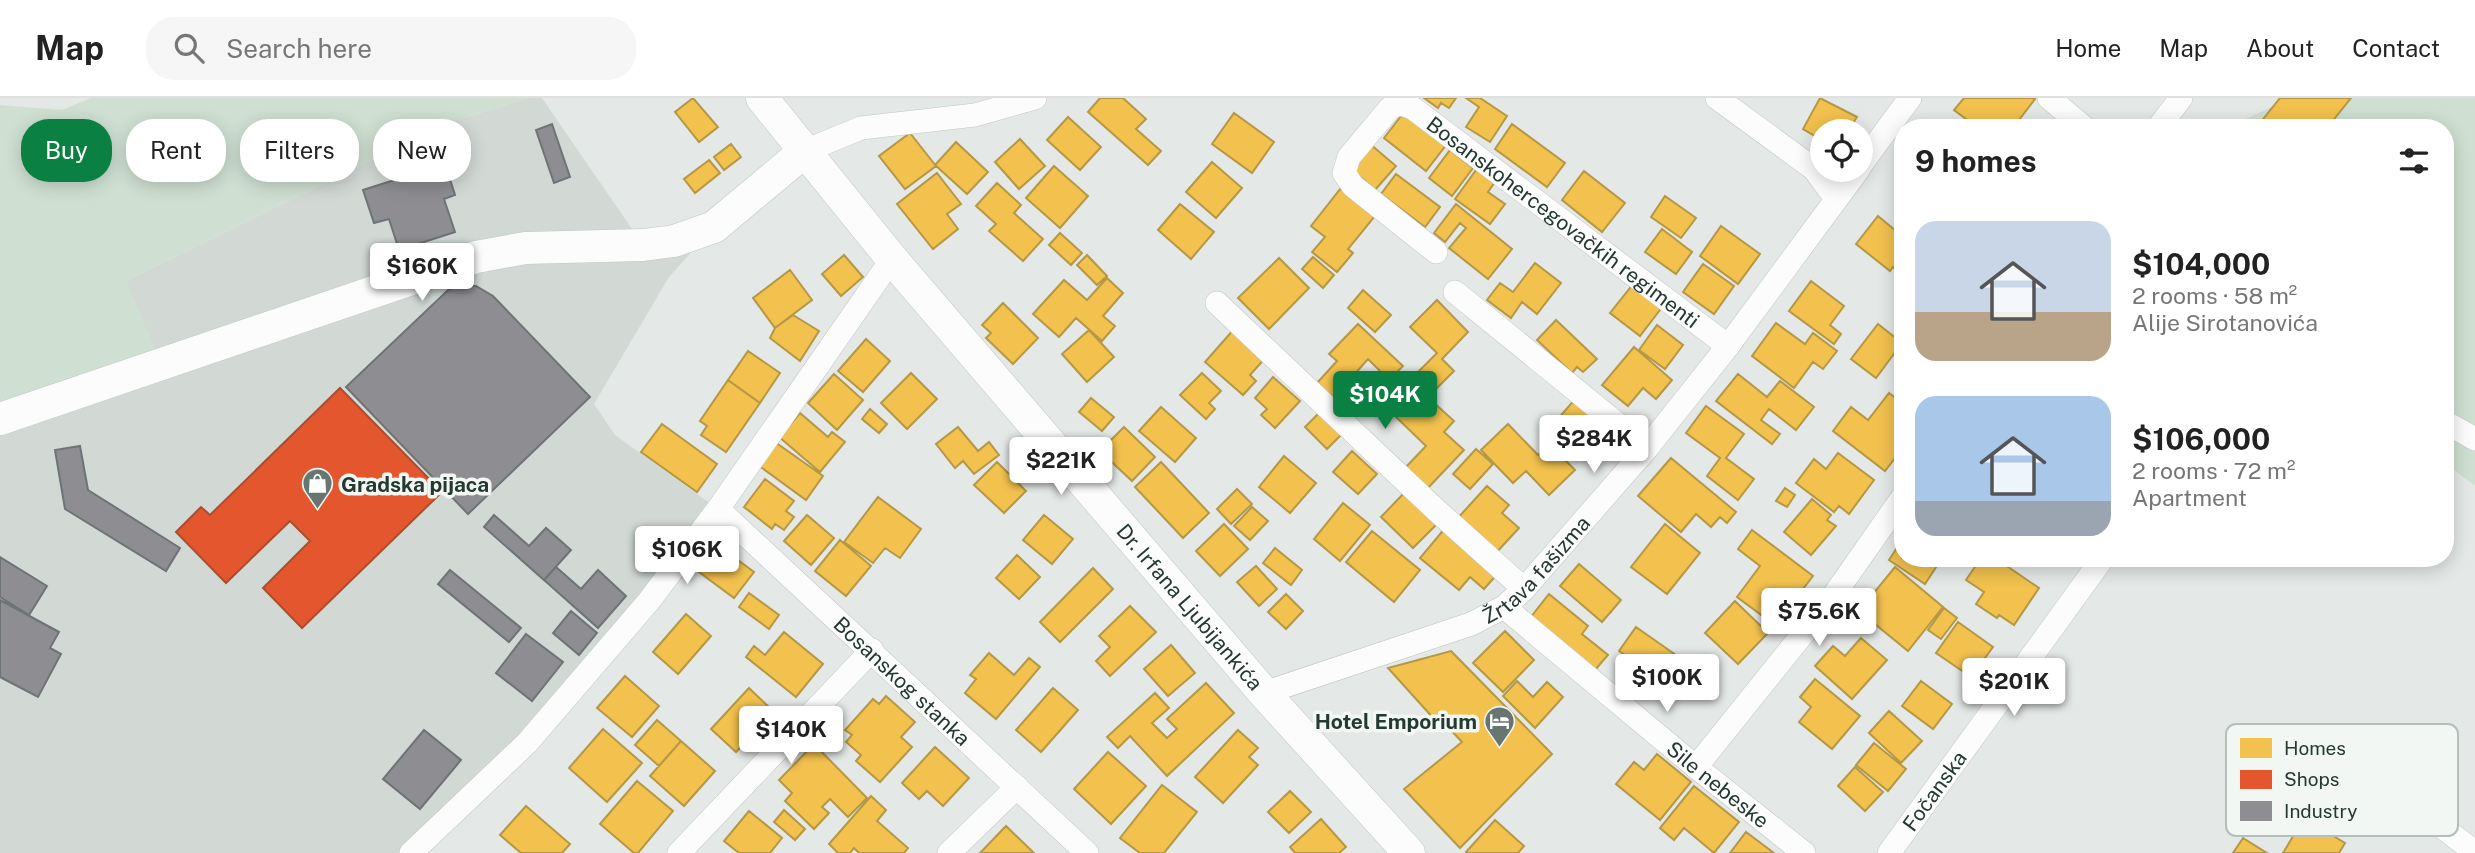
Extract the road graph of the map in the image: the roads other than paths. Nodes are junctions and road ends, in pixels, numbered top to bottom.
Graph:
1 (762, 98) edge
2 (1717, 98) edge
3 (1910, 98) edge
4 (2049, 98) edge
5 (2181, 98) edge
6 (1032, 99) edge
7 (1895, 119) edge
8 (2074, 119) edge
9 (2165, 119) edge
10 (1894, 120) edge
11 (1873, 149) edge
12 (805, 150) junction
13 (1849, 182) edge
14 (1836, 199) junction
15 (1436, 252) dead end
16 (892, 259) junction
17 (1455, 292) dead end
18 (1217, 303) dead end
19 (1728, 346) junction
20 (0, 419) edge
21 (2454, 427) edge
22 (2475, 439) edge
23 (1647, 448) junction
24 (718, 509) junction
25 (1894, 509) edge
26 (2096, 567) edge
27 (1524, 589) junction
28 (1504, 607) junction
29 (872, 650) junction
30 (1264, 693) junction
31 (1696, 767) junction
32 (1017, 787) junction
33 (2453, 836) edge
34 (2475, 852) edge
35 (411, 853) edge
36 (680, 853) edge
37 (950, 853) edge
38 (1087, 853) edge
39 (1409, 853) edge
40 (1804, 853) edge
41 (1889, 853) edge

1 - 12 main road, Dr. Irfana Ljubijankića
2 - 14 street
3 - 7 street, Žrtava fašizma
4 - 8 street
5 - 9 street
6 - 12 street
10 - 11 street, Žrtava fašizma
12 - 16 main road, Dr. Irfana Ljubijankića
12 - 20 main road
13 - 14 street, Žrtava fašizma
14 - 19 street, Žrtava fašizma
15 - 19 street, Bosanskohercegovačkih regimenti
16 - 24 street
16 - 30 main road, Dr. Irfana Ljubijankića
17 - 23 street
18 - 27 street
19 - 23 street, Žrtava fašizma
21 - 22 street
23 - 27 street, Žrtava fašizma
24 - 29 street, Bosanskog stanka
24 - 35 street
25 - 31 street
26 - 41 street, Fočanska
27 - 28 street, Žrtava fašizma
28 - 30 street, Žrtava fašizma
28 - 31 street, Sile nebeske
29 - 32 street, Bosanskog stanka
29 - 36 street
30 - 39 main road, Dr. Irfana Ljubijankića
31 - 40 street, Sile nebeske
32 - 37 street
32 - 38 street, Bosanskog stanka
33 - 34 street

